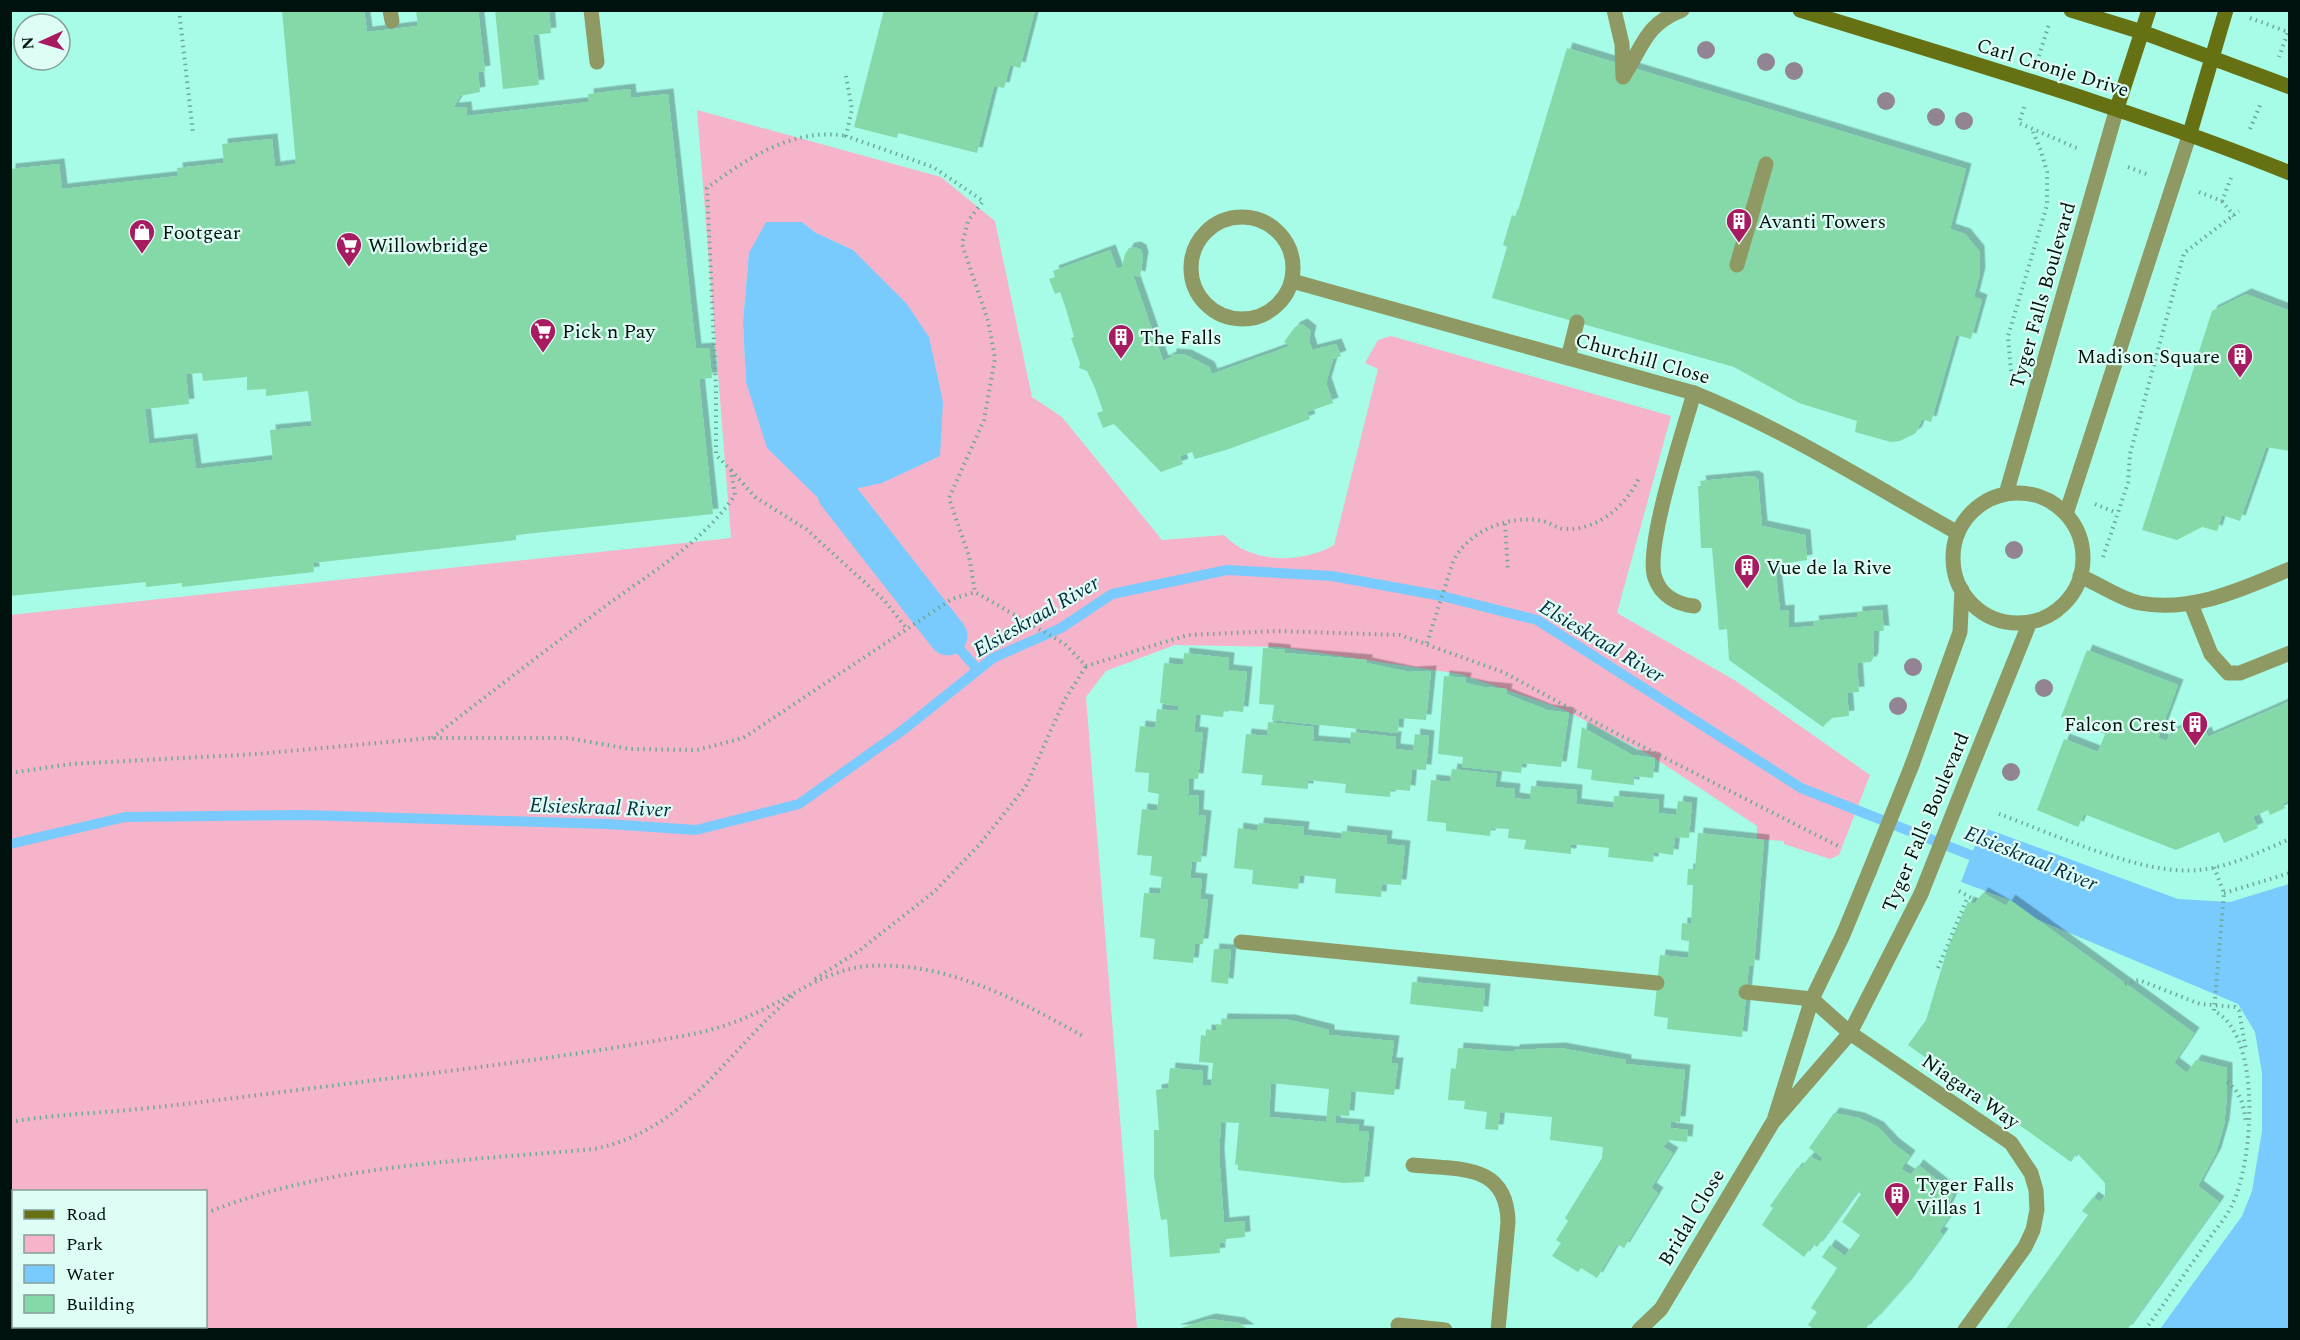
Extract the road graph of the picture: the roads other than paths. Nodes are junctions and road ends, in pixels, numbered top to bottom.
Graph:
1 (591, 10) edge
2 (1614, 10) edge
3 (1682, 10) edge
4 (1800, 10) edge
5 (2071, 10) edge
6 (2149, 10) edge
7 (2226, 10) edge
8 (2142, 32) junction
9 (2212, 57) junction
10 (597, 62) dead end
11 (2289, 87) edge
12 (2117, 108) junction
13 (2190, 133) junction
14 (1766, 164) dead end
15 (2289, 173) edge
16 (1737, 265) dead end
17 (1292, 281) junction
18 (1577, 322) dead end
19 (1568, 358) junction
20 (1694, 393) junction
21 (2006, 494) junction
22 (2066, 514) junction
23 (1958, 533) junction
24 (2289, 569) edge
25 (2080, 576) junction
26 (1962, 590) junction
27 (2191, 604) junction
28 (1694, 606) dead end
29 (2030, 622) junction
30 (2289, 652) edge
31 (1241, 942) dead end
32 (1657, 983) dead end
33 (1746, 992) dead end
34 (1812, 999) junction
35 (1850, 1033) junction
36 (1773, 1122) junction
37 (1413, 1165) dead end
38 (1398, 1325) dead end
39 (1445, 1329) edge
40 (1498, 1329) edge
41 (1639, 1329) edge
42 (1965, 1329) edge

1 - 10 street
2 - 3 street
4 - 12 main road, Carl Cronje Drive
5 - 8 main road
6 - 8 main road
7 - 9 main road
8 - 9 main road
8 - 12 main road
9 - 11 main road
9 - 13 main road
12 - 13 main road, Carl Cronje Drive
12 - 21 street, Tyger Falls Boulevard
13 - 15 main road, Carl Cronje Drive
13 - 22 street
14 - 16 street
17 - 17 street
17 - 19 street, Churchill Close
18 - 19 street
19 - 20 street, Churchill Close
20 - 23 street, Churchill Close
20 - 28 street
21 - 22 street
21 - 23 street
22 - 25 street
23 - 26 street
24 - 27 street
25 - 27 street
25 - 29 street
26 - 29 street
26 - 34 street, Tyger Falls Boulevard, bridge
27 - 30 street
29 - 35 street, Tyger Falls Boulevard, bridge
31 - 32 street
33 - 34 street
34 - 35 street
34 - 36 street, Tyger Falls Boulevard
35 - 36 street, Tyger Falls Boulevard
35 - 42 street, Niagara Way
36 - 41 street, Bridal Close
37 - 40 street
38 - 39 street

